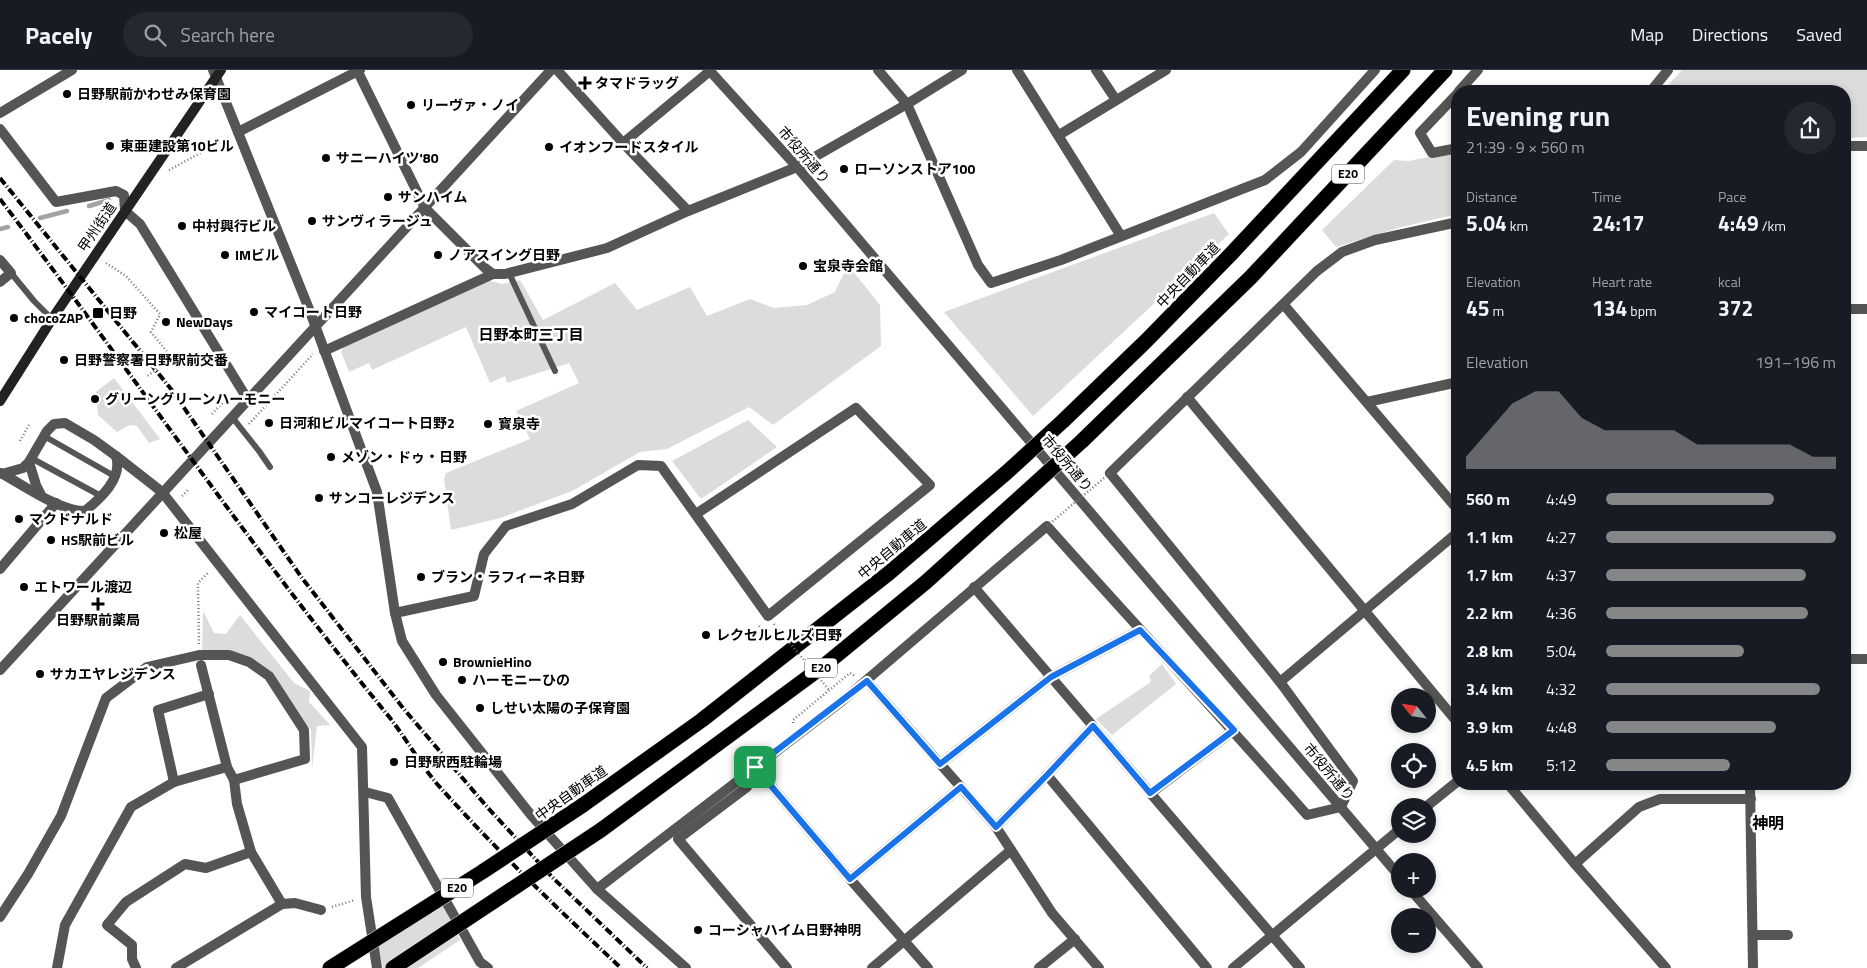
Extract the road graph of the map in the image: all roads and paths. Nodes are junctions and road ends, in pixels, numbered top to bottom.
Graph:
1 (72, 70) edge
2 (551, 70) edge
3 (557, 70) edge
4 (878, 70) edge
5 (962, 70) edge
6 (1017, 70) edge
7 (1096, 70) edge
8 (1166, 70) edge
9 (1375, 70) edge
10 (1402, 70) edge
11 (1445, 70) edge
12 (1477, 70) edge
13 (1668, 70) edge
14 (359, 71) edge
15 (710, 71) edge
16 (217, 72) edge
17 (1464, 85) edge
18 (1656, 85) edge
19 (1116, 100) junction
20 (1451, 100) edge
21 (906, 104) junction
22 (0, 113) edge
23 (0, 129) edge
24 (238, 132) junction
25 (1059, 135) junction
26 (623, 143) junction
27 (1851, 146) edge
28 (1867, 146) edge
29 (1451, 149) edge
30 (797, 167) junction
31 (168, 171) dead end
32 (425, 208) junction
33 (125, 211) junction
34 (688, 211) junction
35 (1451, 224) edge
36 (1121, 236) junction
37 (0, 260) edge
38 (106, 263) dead end
39 (10, 273) junction
40 (509, 273) junction
41 (494, 274) junction
42 (0, 282) edge
43 (1284, 305) junction
44 (1851, 308) edge
45 (1867, 309) edge
46 (52, 319) junction
47 (316, 327) junction
48 (319, 352) junction
49 (555, 371) dead end
50 (146, 377) dead end
51 (1451, 384) edge
52 (228, 397) dead end
53 (1187, 398) junction
54 (248, 400) junction
55 (0, 401) edge
56 (1367, 402) junction
57 (212, 414) dead end
58 (232, 417) junction
59 (30, 423) dead end
60 (243, 431) junction
61 (44, 436) junction
62 (20, 441) dead end
63 (116, 456) junction
64 (30, 460) junction
65 (270, 467) dead end
66 (1, 473) edge
67 (1110, 473) junction
68 (142, 476) junction
69 (115, 479) junction
70 (188, 490) dead end
71 (162, 492) junction
72 (41, 495) junction
73 (101, 496) junction
74 (178, 500) dead end
75 (1451, 502) edge
76 (56, 503) junction
77 (696, 514) junction
78 (1047, 526) junction
79 (1451, 538) edge
80 (217, 563) junction
81 (0, 569) edge
82 (974, 587) junction
83 (1364, 610) junction
84 (395, 613) junction
85 (774, 624) dead end
86 (1140, 630) junction
87 (1851, 659) edge
88 (1867, 659) edge
89 (200, 660) junction
90 (0, 670) edge
91 (1051, 677) junction
92 (867, 681) junction
93 (1280, 682) junction
94 (829, 690) dead end
95 (208, 694) junction
96 (1451, 715) edge
97 (1093, 726) junction
98 (1234, 730) junction
99 (940, 764) junction
100 (227, 767) junction
101 (755, 767) junction
102 (1047, 775) junction
103 (234, 780) junction
104 (174, 782) junction
105 (961, 787) junction
106 (1451, 787) edge
107 (1513, 790) edge
108 (1750, 790) edge
109 (365, 792) junction
110 (1150, 793) junction
111 (1436, 799) edge
112 (1750, 799) junction
113 (1341, 807) junction
114 (996, 827) junction
115 (1391, 836) edge
116 (1376, 849) junction
117 (1012, 850) junction
118 (251, 852) junction
119 (1575, 864) junction
120 (1391, 866) edge
121 (850, 879) junction
122 (597, 889) junction
123 (366, 897) junction
124 (1418, 898) edge
125 (282, 904) junction
126 (320, 910) joint
127 (0, 917) edge
128 (1753, 935) junction
129 (1788, 935) dead end
130 (1272, 936) junction
131 (1075, 939) junction
132 (904, 941) junction
133 (57, 968) edge
134 (136, 968) edge
135 (176, 968) edge
136 (330, 968) edge
137 (377, 968) edge
138 (393, 968) edge
139 (488, 968) edge
140 (686, 968) edge
141 (787, 968) edge
142 (872, 968) edge
143 (928, 968) edge
144 (1039, 968) edge
145 (1099, 968) edge
146 (1207, 968) edge
147 (1233, 968) edge
148 (1300, 968) edge
149 (1478, 968) edge
150 (1666, 968) edge
151 (1753, 968) edge

1 - 22 street
2 - 32 street
3 - 26 street
4 - 21 street
5 - 21 street
6 - 25 street
7 - 19 street
8 - 19 street
9 - 36 street
10 - 136 highway, 中央自動車道 / E20, bridge
11 - 138 highway, E20, bridge
12 - 17 street
13 - 18 street
14 - 24 street
14 - 32 street
15 - 26 street
15 - 30 street, 市役所通り
16 - 24 street
16 - 33 main road, 甲州街道
19 - 25 street
20 - 29 street
21 - 30 street
21 - 36 street
23 - 33 street
24 - 31 path
24 - 47 street
25 - 36 street
26 - 34 street
27 - 28 street
30 - 34 street
30 - 113 street, 市役所通り
32 - 41 street
32 - 47 street
33 - 46 main road, 甲州街道
33 - 54 street
34 - 40 street
35 - 43 street
37 - 39 street
38 - 50 path
39 - 42 street
39 - 46 lane
40 - 41 street
40 - 49 lane
41 - 48 street
43 - 53 street
43 - 56 street
44 - 45 street
46 - 55 main road, 甲州街道
47 - 48 street
47 - 54 street
48 - 60 path
48 - 84 street
51 - 56 street
52 - 57 path
53 - 67 street
53 - 83 street
54 - 58 street
56 - 75 street
58 - 60 lane
58 - 71 street
59 - 62 path
60 - 65 lane
61 - 63 street
61 - 64 street
61 - 69 lane
63 - 68 street
63 - 69 street
64 - 66 street
64 - 72 street
64 - 73 lane
66 - 72 street
67 - 78 path, bridge
67 - 93 street
68 - 69 street
68 - 71 street
69 - 73 street
70 - 74 path
71 - 80 street
71 - 90 street
72 - 76 street
73 - 76 street
76 - 81 street
77 - 77 street
77 - 84 street
78 - 82 street
78 - 86 street
79 - 83 street
80 - 89 path
80 - 109 street
82 - 91 street
82 - 92 street
83 - 93 street
83 - 96 street
84 - 122 street
85 - 94 path, bridge
86 - 91 street
86 - 98 street
87 - 88 street
89 - 95 street
89 - 103 street
89 - 127 street
91 - 97 street
91 - 99 street
92 - 99 street
92 - 101 street
93 - 113 street
95 - 100 street
95 - 104 street
97 - 102 street
97 - 110 street
98 - 110 street
98 - 113 street
99 - 105 street
100 - 103 street
100 - 104 street
101 - 121 street
101 - 122 street
101 - 141 street
102 - 114 street
102 - 146 street
103 - 118 street
104 - 133 street
105 - 114 street
105 - 121 street
106 - 111 street
107 - 119 street
108 - 112 street
109 - 123 street
109 - 139 street
110 - 130 street
112 - 119 street
112 - 128 street
113 - 116 street, 市役所通り
114 - 117 street
115 - 116 street
116 - 120 street, 市役所通り
116 - 130 street
117 - 131 street
117 - 132 street
118 - 125 street
118 - 134 street
119 - 150 street
121 - 132 street
122 - 140 street
123 - 126 path
123 - 137 street
124 - 149 street
125 - 126 street
125 - 135 street
128 - 129 street
128 - 151 street
130 - 147 street
130 - 148 street
131 - 144 street
131 - 145 street
132 - 142 street
132 - 143 street

